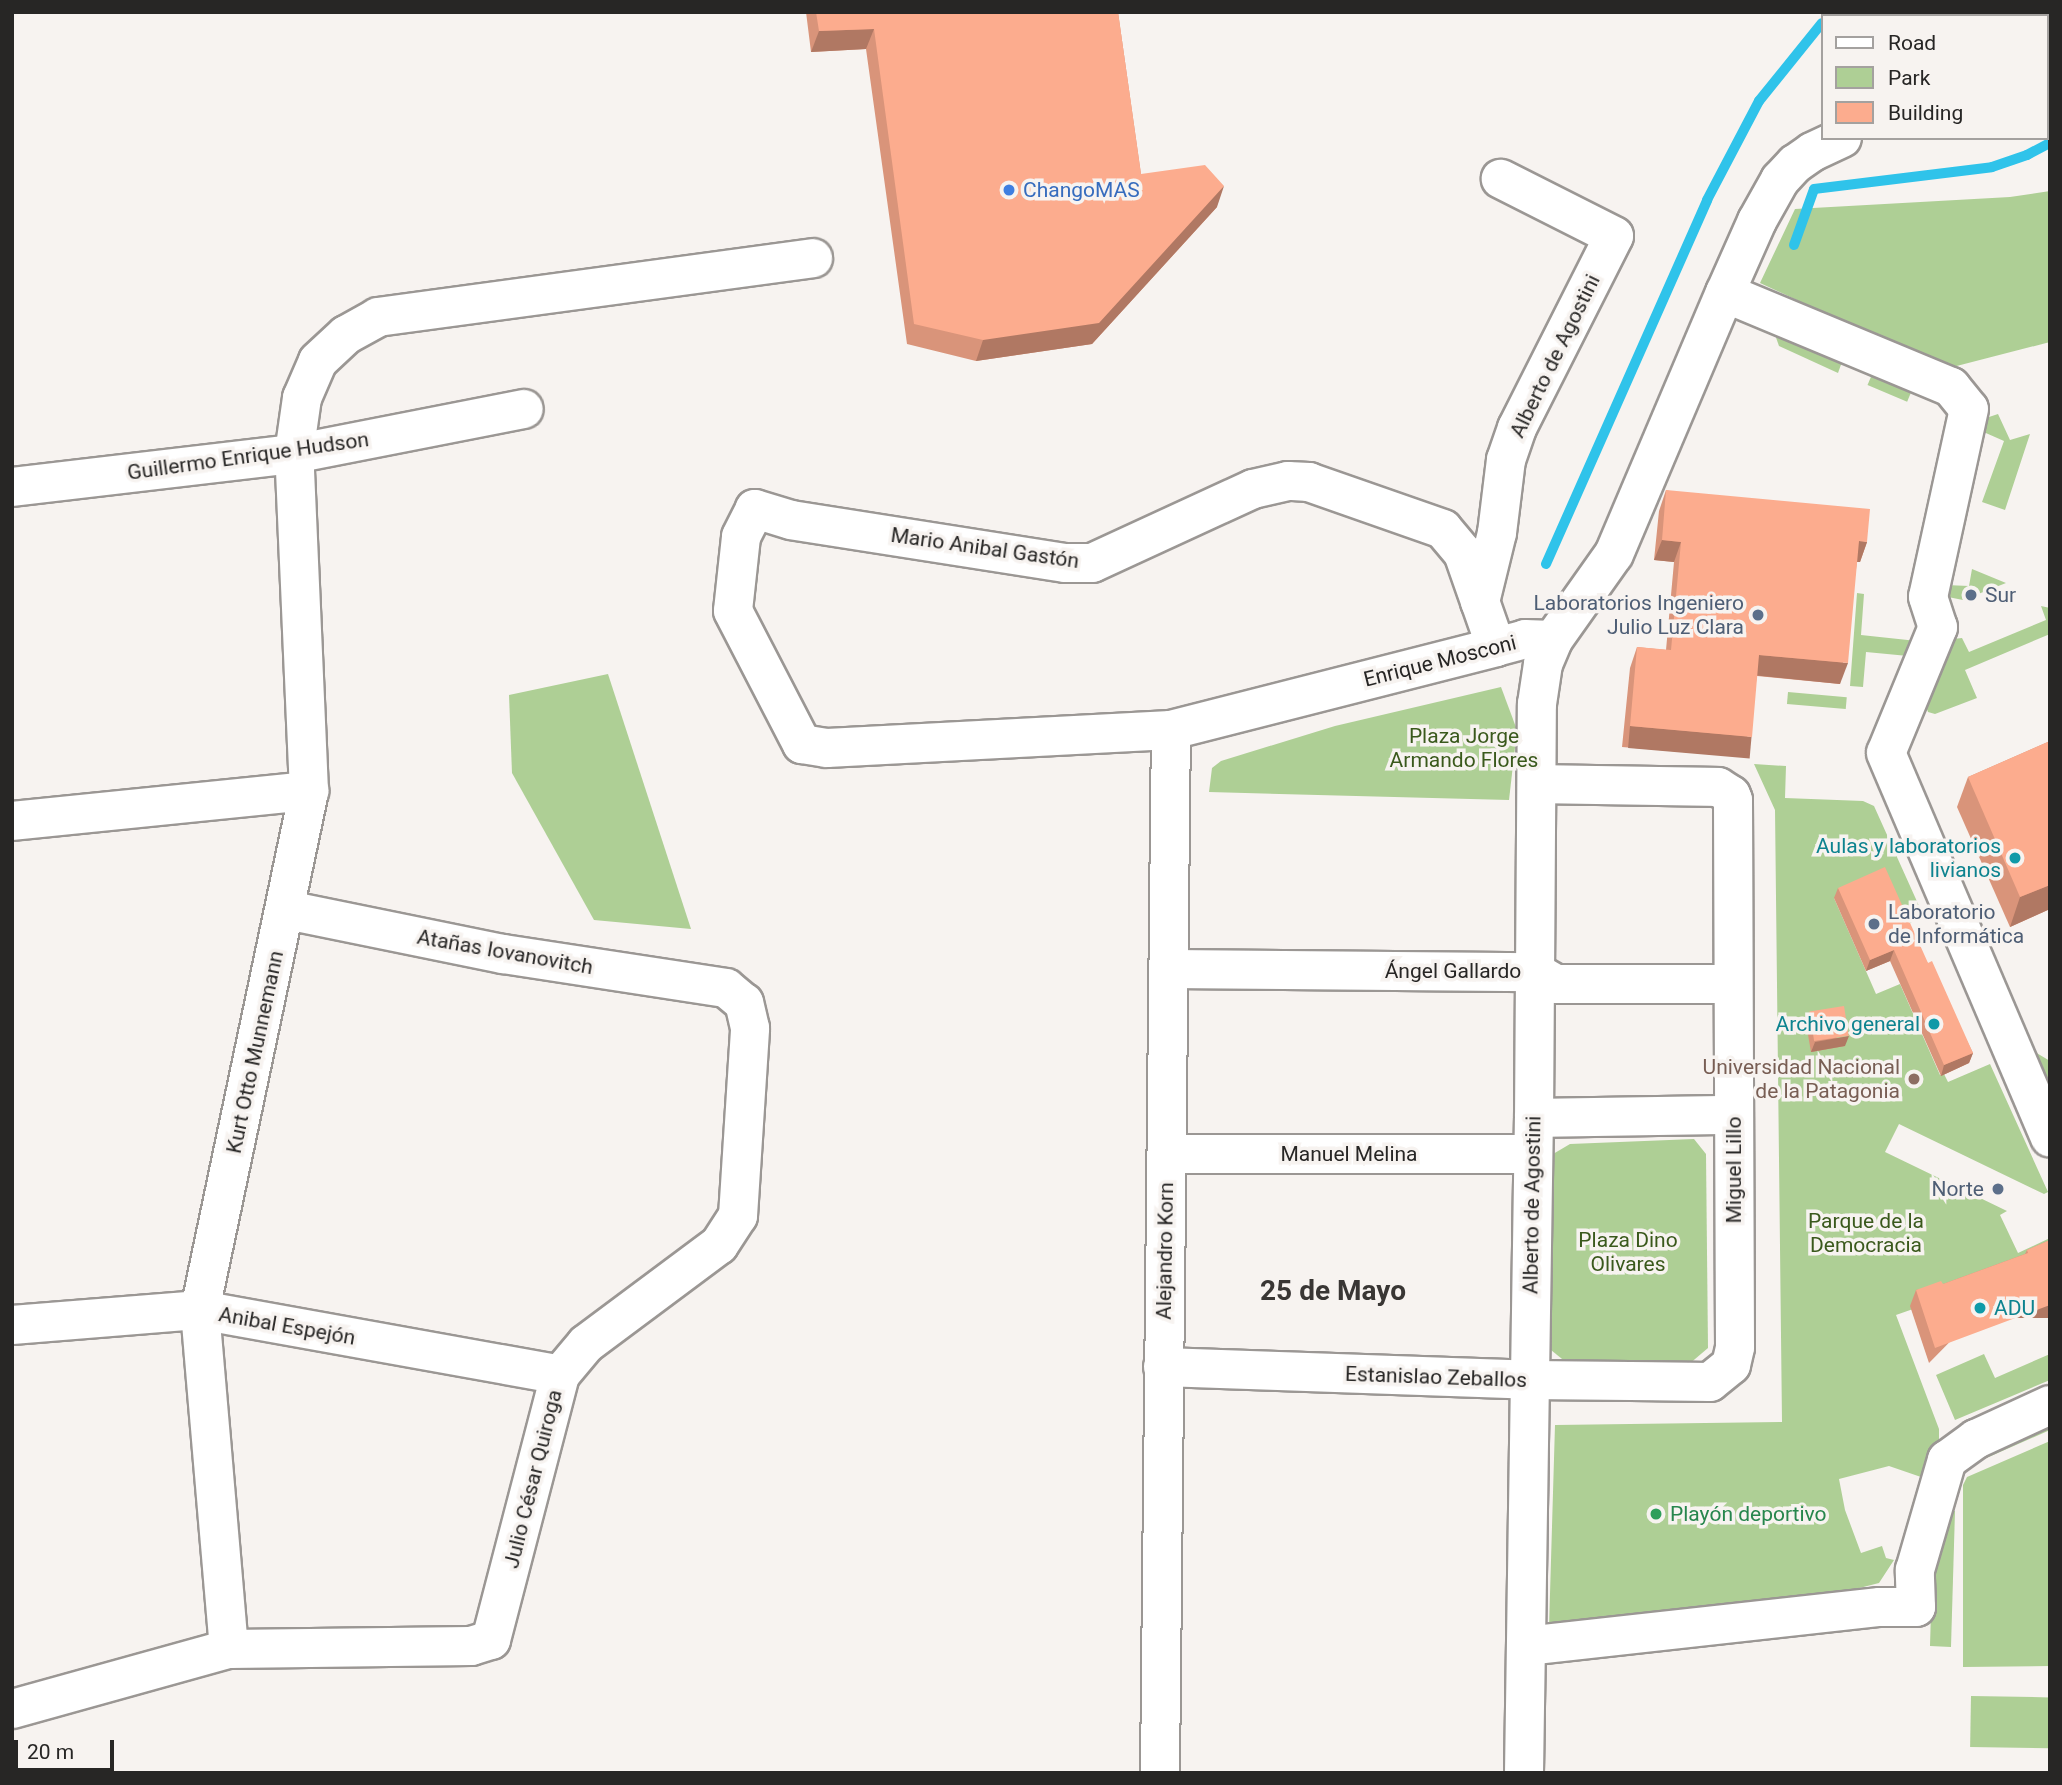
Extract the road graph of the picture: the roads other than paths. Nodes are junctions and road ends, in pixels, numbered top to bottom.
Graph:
1 (1838, 140) edge
2 (1501, 179) dead end
3 (813, 258) dead end
4 (1725, 293) junction
5 (524, 409) dead end
6 (294, 454) junction
7 (12, 487) edge
8 (1480, 602) junction
9 (1553, 640) junction
10 (1496, 647) junction
11 (1171, 730) junction
12 (827, 748) joint
13 (1537, 784) junction
14 (309, 791) junction
15 (12, 821) edge
16 (286, 910) junction
17 (1171, 969) junction
18 (1535, 972) junction
19 (1733, 984) junction
20 (726, 988) joint
21 (1734, 1115) junction
22 (1533, 1136) junction
23 (2050, 1138) edge
24 (1167, 1154) junction
25 (200, 1310) junction
26 (12, 1325) edge
27 (1163, 1367) junction
28 (560, 1375) junction
29 (1530, 1380) junction
30 (1710, 1382) joint
31 (2050, 1405) edge
32 (1526, 1646) junction
33 (229, 1649) junction
34 (12, 1709) edge
35 (1160, 1773) edge
36 (1524, 1773) edge

1 - 4 street
2 - 8 street, Alberto de Agostini
3 - 6 street, Kurt Otto Munnemann
4 - 9 street
4 - 23 street
5 - 6 street, Guillermo Enrique Hudson
6 - 7 street, Guillermo Enrique Hudson
6 - 14 street, Kurt Otto Munnemann
8 - 10 street, Mario Anibal Gastón
8 - 12 street, Mario Anibal Gastón
9 - 10 street, Enrique Mosconi
9 - 13 street, Alberto de Agostini
10 - 11 street, Enrique Mosconi
11 - 12 street, Enrique Mosconi
11 - 17 street, Alejandro Korn
13 - 18 street, Alberto de Agostini
13 - 19 street, Miguel Lillo
14 - 15 street
14 - 16 street, Kurt Otto Munnemann
16 - 20 street, Atañas Iovanovitch
16 - 25 street, Kurt Otto Munnemann
17 - 18 street, Ángel Gallardo
17 - 24 street, Alejandro Korn
18 - 19 street, Ángel Gallardo
18 - 22 street, Alberto de Agostini
19 - 21 street, Miguel Lillo
20 - 28 street, Julio César Quiroga
21 - 22 street, Manuel Melina
21 - 30 street, Miguel Lillo
22 - 24 street, Manuel Melina
22 - 29 street, Alberto de Agostini
24 - 27 street, Alejandro Korn
25 - 26 street, Anibal Espejón
25 - 28 street, Anibal Espejón
25 - 33 street, Kurt Otto Munnemann
27 - 29 street, Estanislao Zeballos
27 - 35 street, Alejandro Korn
28 - 33 street, Julio César Quiroga
29 - 30 street, Estanislao Zeballos
29 - 32 street, Alberto de Agostini
31 - 32 street
32 - 36 street, Alberto de Agostini
33 - 34 street

